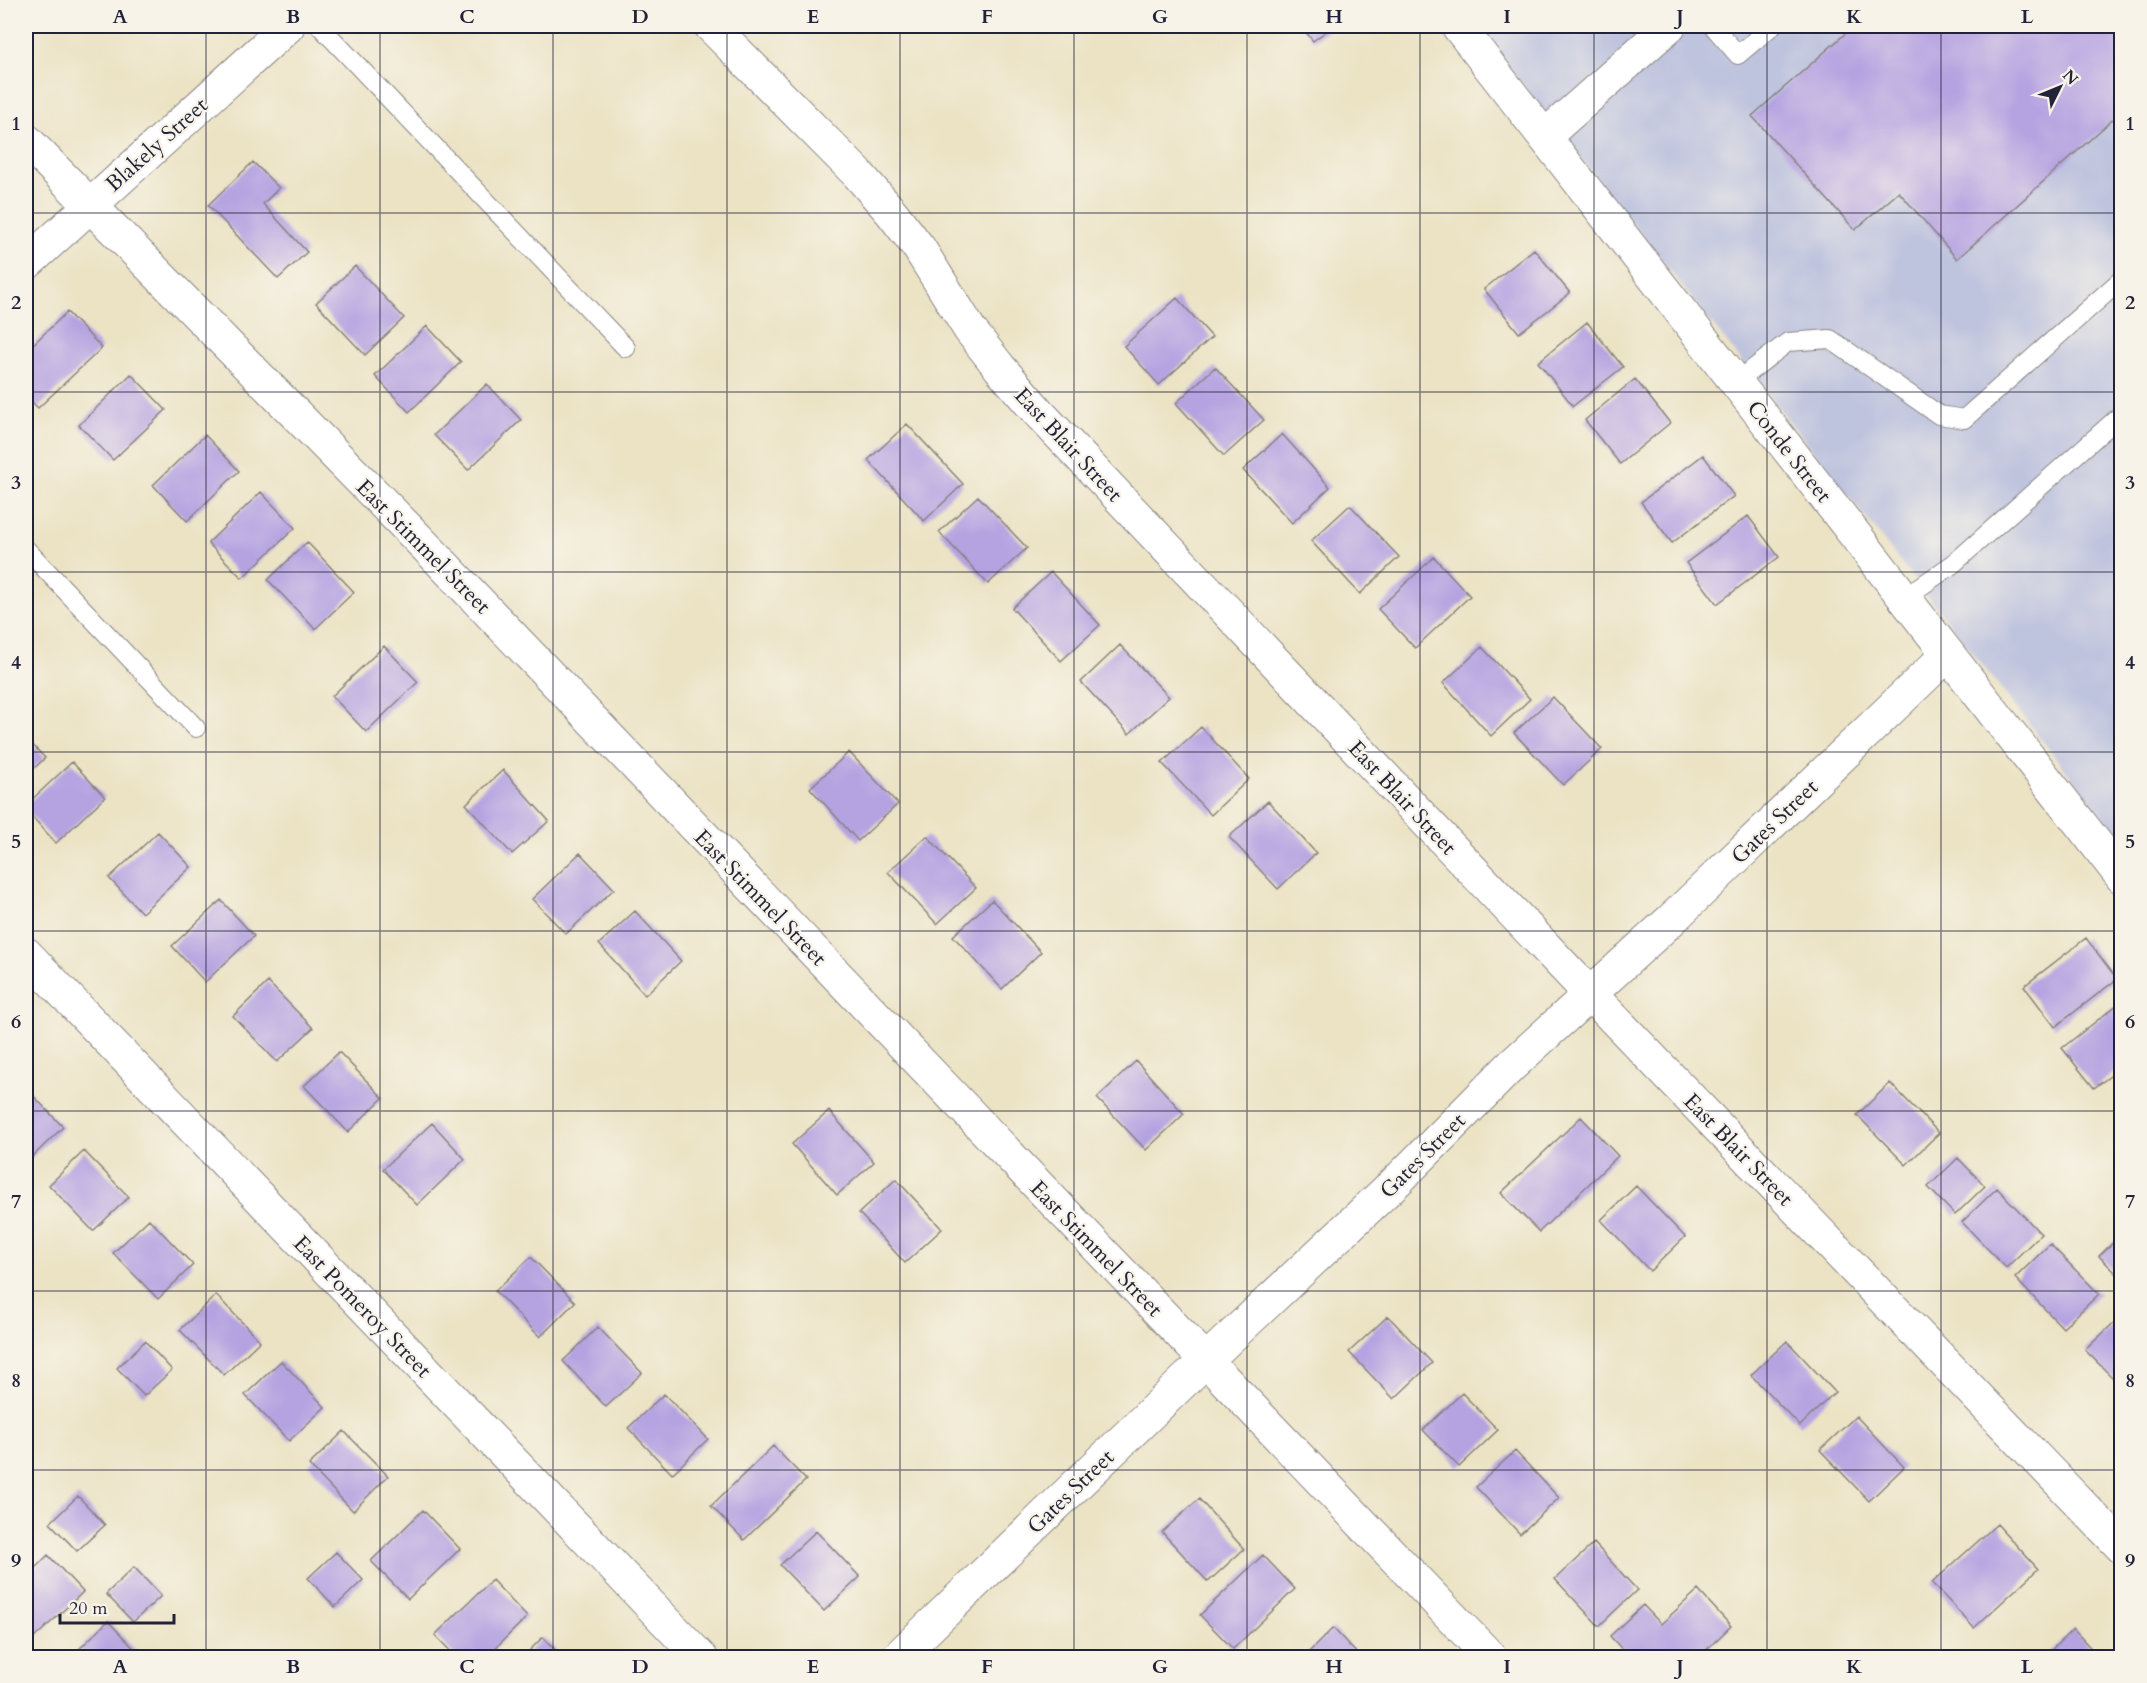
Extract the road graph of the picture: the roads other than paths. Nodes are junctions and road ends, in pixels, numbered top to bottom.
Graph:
1 (288, 26) edge
2 (320, 26) edge
3 (711, 26) edge
4 (1458, 26) edge
5 (1669, 26) edge
6 (1713, 26) edge
7 (1772, 26) edge
8 (1545, 136) junction
9 (26, 140) edge
10 (89, 205) junction
11 (26, 264) edge
12 (2121, 279) edge
13 (626, 348) dead end
14 (1736, 382) junction
15 (2121, 414) edge
16 (26, 549) edge
17 (1904, 598) junction
18 (1948, 654) junction
19 (196, 728) dead end
20 (2121, 877) edge
21 (26, 954) edge
22 (1590, 994) junction
23 (1205, 1361) junction
24 (2121, 1547) edge
25 (701, 1658) edge
26 (897, 1658) edge
27 (1491, 1658) edge

1 - 10 street, Blakely Street
2 - 13 lane
3 - 22 street, East Blair Street
4 - 8 street, Conde Street
5 - 8 street
6 - 7 lane
8 - 14 street, Conde Street
9 - 10 street, East Stimmel Street
10 - 11 street, Blakely Street
10 - 23 street, East Stimmel Street
12 - 14 lane
14 - 17 street, Conde Street
15 - 17 lane
16 - 19 lane
17 - 18 street, Conde Street
18 - 20 street, Conde Street
18 - 22 street, Gates Street
21 - 25 street, East Pomeroy Street
22 - 23 street, Gates Street
22 - 24 street, East Blair Street
23 - 26 street, Gates Street
23 - 27 street, East Stimmel Street

